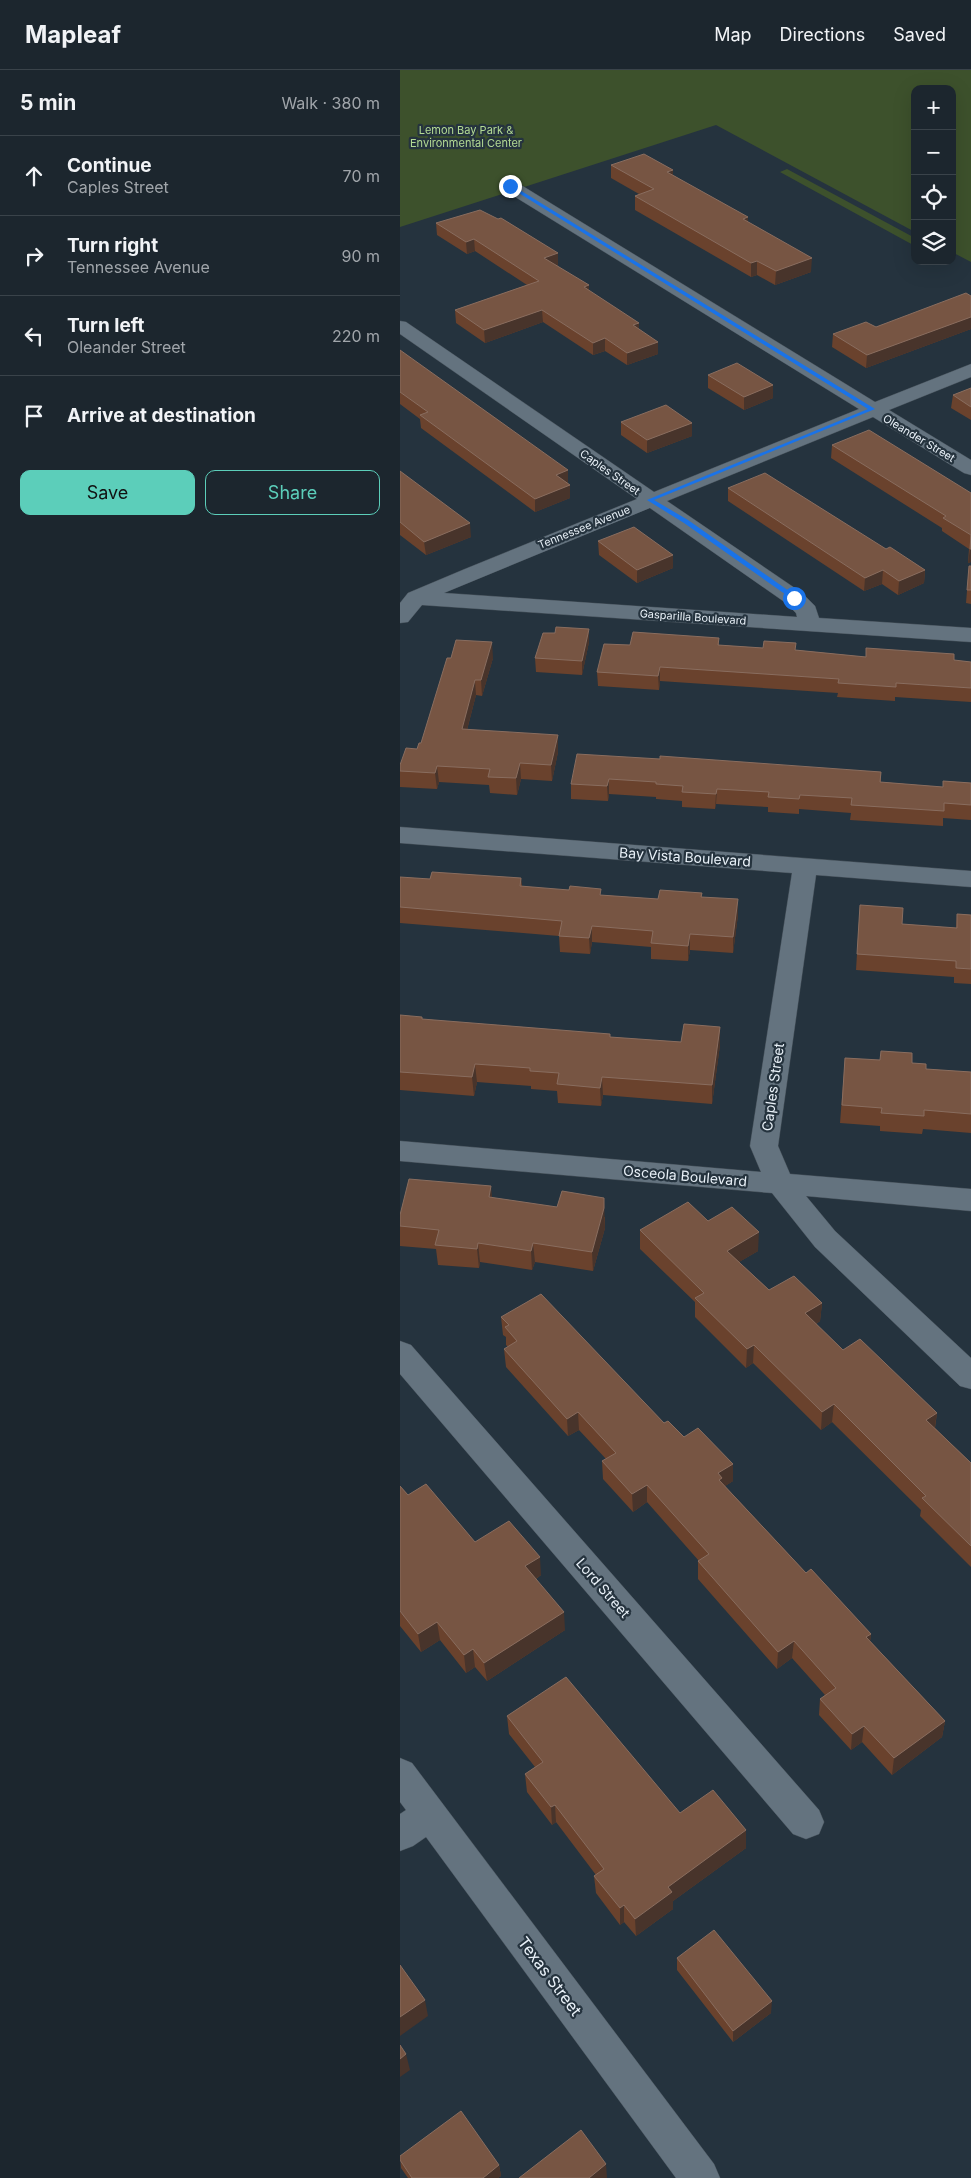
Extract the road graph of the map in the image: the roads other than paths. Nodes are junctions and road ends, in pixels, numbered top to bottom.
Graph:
1 (510, 186) dead end
2 (400, 326) edge
3 (971, 370) edge
4 (873, 409) junction
5 (971, 469) edge
6 (650, 500) junction
7 (408, 593) edge
8 (400, 617) edge
9 (809, 624) junction
10 (971, 635) edge
11 (400, 835) edge
12 (805, 866) junction
13 (971, 879) edge
14 (400, 1151) edge
15 (780, 1184) junction
16 (971, 1200) edge
17 (400, 1353) edge
18 (971, 1377) edge
19 (400, 1774) edge
20 (430, 1814) junction
21 (806, 1822) dead end
22 (400, 1834) edge
23 (700, 2178) edge

1 - 4 street, Oleander Street
2 - 6 street, Caples Street
3 - 4 street, Tennessee Avenue
4 - 5 street, Oleander Street
4 - 6 street, Tennessee Avenue
6 - 7 street, Tennessee Avenue
6 - 9 street, Caples Street
7 - 8 street, Tennessee Avenue
7 - 9 street, Gasparilla Boulevard
9 - 10 street, Gasparilla Boulevard
11 - 12 street, Bay Vista Boulevard
12 - 13 street, Bay Vista Boulevard
12 - 15 street, Caples Street
14 - 15 street, Osceola Boulevard
15 - 16 street, Osceola Boulevard
15 - 18 street, Caples Street
17 - 21 street, Lord Street
19 - 20 street, Texas Street
20 - 22 street
20 - 23 street, Texas Street

